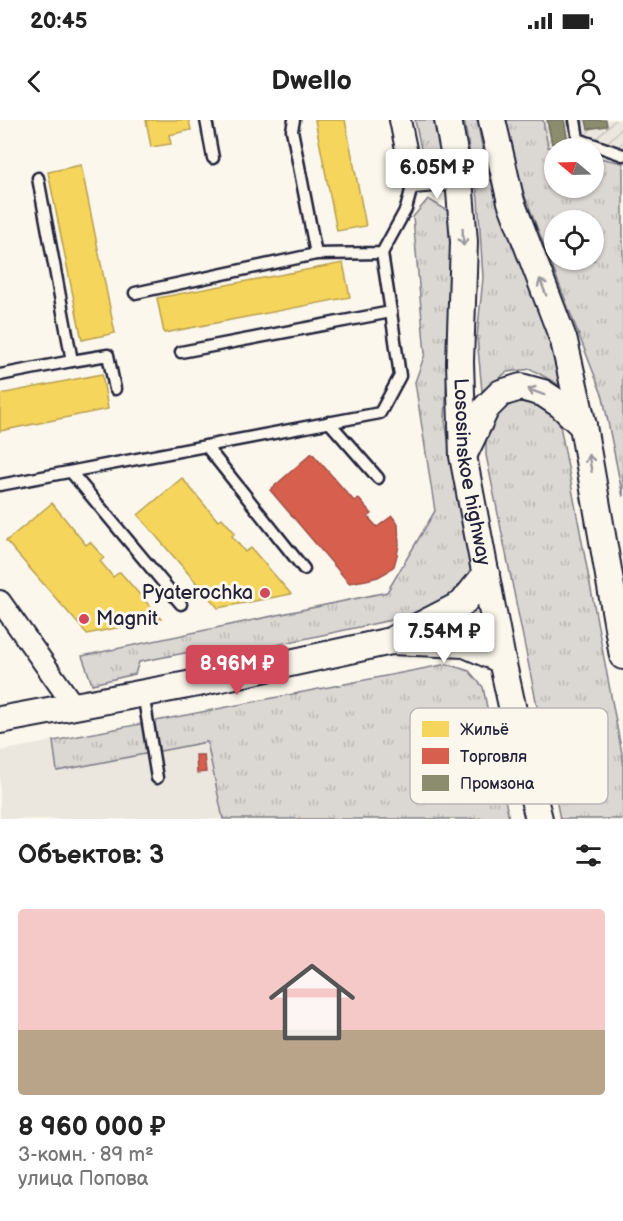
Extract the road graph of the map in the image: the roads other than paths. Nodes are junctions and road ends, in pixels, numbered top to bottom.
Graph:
1 (206, 120) edge
2 (294, 120) edge
3 (400, 120) edge
4 (447, 120) edge
5 (492, 120) edge
6 (575, 120) edge
7 (623, 155) edge
8 (213, 158) dead end
9 (38, 178) dead end
10 (459, 179) junction
11 (413, 183) junction
12 (382, 253) junction
13 (316, 254) junction
14 (135, 293) dead end
15 (391, 312) junction
16 (181, 352) dead end
17 (72, 362) junction
18 (0, 375) edge
19 (115, 389) dead end
20 (329, 422) junction
21 (583, 426) junction
22 (206, 446) junction
23 (463, 456) junction
24 (71, 472) junction
25 (378, 478) dead end
26 (0, 485) edge
27 (304, 569) dead end
28 (486, 574) junction
29 (0, 601) edge
30 (181, 604) dead end
31 (620, 620) edge
32 (391, 641) junction
33 (623, 656) edge
34 (502, 660) junction
35 (143, 693) junction
36 (74, 706) junction
37 (512, 708) edge
38 (0, 720) edge
39 (157, 777) dead end
40 (535, 804) edge
41 (539, 819) edge

1 - 8 lane
2 - 13 lane
3 - 11 street
4 - 10 street, Lososinskoe highway
21 -> 5 street
6 - 7 lane
9 - 17 lane
10 - 11 street
10 -> 23 street, Lososinskoe highway
11 - 12 lane
12 - 13 lane
12 - 15 lane
13 - 14 lane
15 - 16 lane
15 - 20 lane
17 - 18 lane
17 - 19 lane
20 - 22 lane
20 - 25 lane
21 -> 23 street
31 -> 21 street
22 - 24 lane
22 - 27 lane
23 - 28 street, Lososinskoe highway
24 - 26 lane
24 - 30 lane
28 - 32 street
28 - 34 street, Lososinskoe highway
29 - 36 street
31 - 33 street
32 - 34 street
32 - 35 street
34 - 37 street, Lososinskoe highway
35 - 36 street
35 - 39 lane
36 - 38 street
40 - 41 street, Lososinskoe highway

